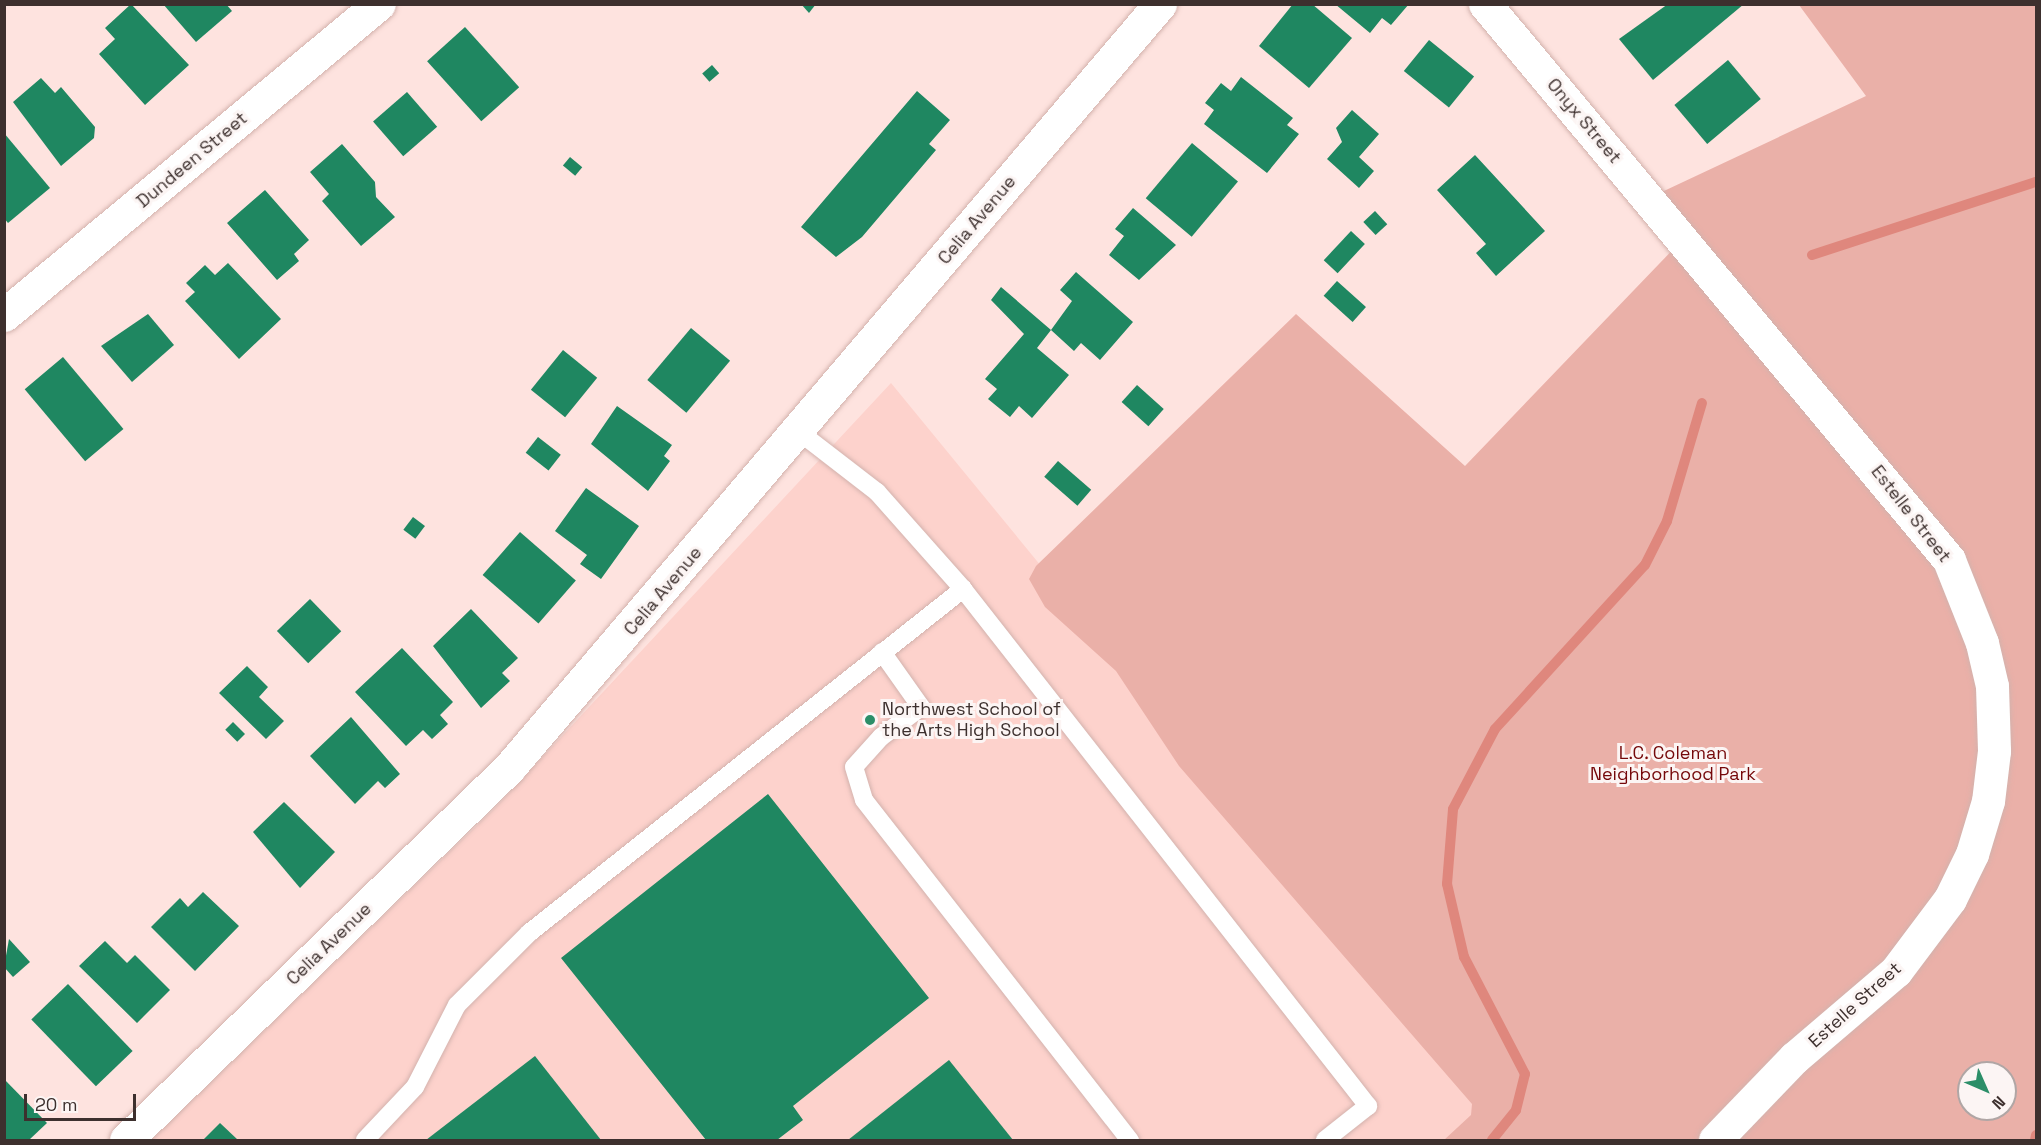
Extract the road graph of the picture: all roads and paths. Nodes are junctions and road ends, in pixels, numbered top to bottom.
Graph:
1 (379, 4) edge
2 (1160, 4) edge
3 (1485, 4) edge
4 (1683, 239) joint
5 (4, 315) edge
6 (798, 431) junction
7 (963, 589) junction
8 (882, 652) junction
9 (126, 1140) edge
10 (365, 1140) edge
11 (1130, 1140) edge
12 (1325, 1140) edge
13 (1715, 1140) edge

1 - 5 street, Dundeen Street
2 - 6 street, Celia Avenue
3 - 4 street, Onyx Street
4 - 13 street, Estelle Street
6 - 7 lane
6 - 9 street, Celia Avenue
7 - 8 lane
7 - 12 lane
8 - 10 lane
8 - 11 lane

